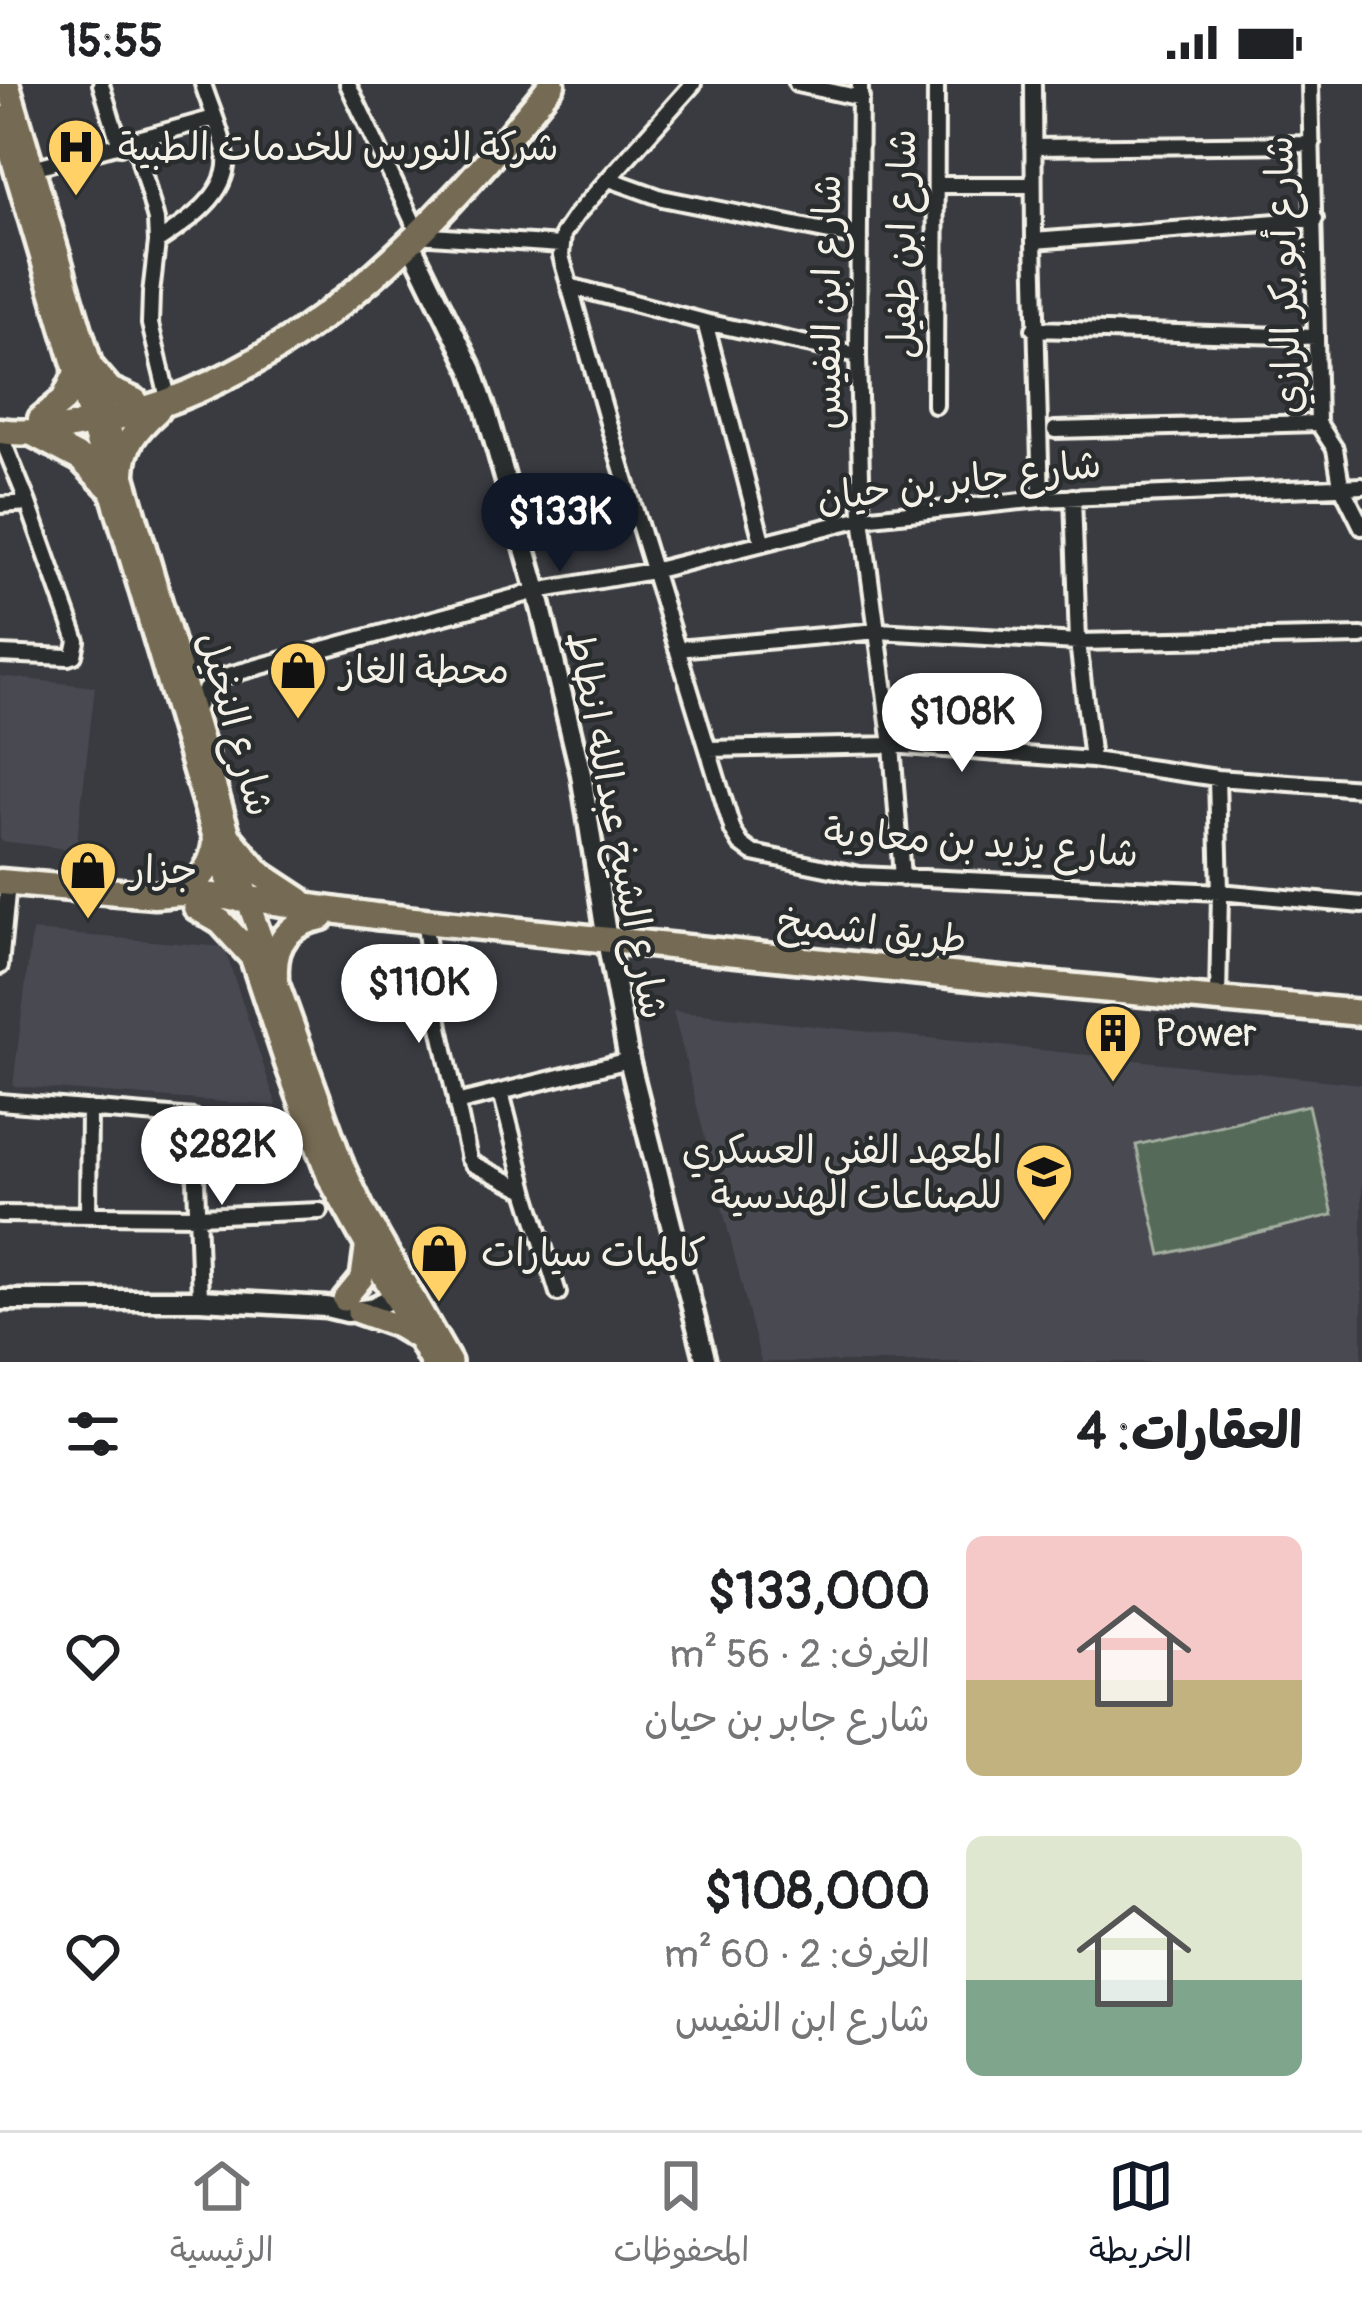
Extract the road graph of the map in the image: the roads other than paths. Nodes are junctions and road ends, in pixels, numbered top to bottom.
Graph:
1 (8, 84) edge
2 (101, 84) edge
3 (203, 84) edge
4 (348, 84) edge
5 (536, 84) edge
6 (552, 84) edge
7 (693, 84) edge
8 (797, 84) edge
9 (936, 84) edge
10 (1033, 84) edge
11 (1310, 84) edge
12 (861, 91) edge
13 (0, 117) edge
14 (214, 118) junction
15 (127, 144) junction
16 (1312, 144) junction
17 (1033, 147) junction
18 (33, 168) junction
19 (609, 178) junction
20 (936, 185) junction
21 (1033, 185) junction
22 (1315, 219) junction
23 (414, 234) junction
24 (859, 238) junction
25 (1034, 241) junction
26 (157, 242) junction
27 (561, 245) junction
28 (569, 286) junction
29 (705, 322) junction
30 (1036, 329) junction
31 (1316, 337) junction
32 (858, 356) junction
33 (84, 371) junction
34 (165, 398) junction
35 (136, 401) junction
36 (935, 405) dead end
37 (96, 416) junction
38 (1318, 423) junction
39 (35, 426) junction
40 (1055, 430) dead end
41 (0, 432) edge
42 (115, 479) junction
43 (1341, 485) junction
44 (1362, 486) edge
45 (1073, 497) junction
46 (1041, 499) junction
47 (28, 503) junction
48 (0, 505) edge
49 (862, 518) junction
50 (1362, 527) edge
51 (762, 541) junction
52 (652, 571) junction
53 (537, 591) junction
54 (878, 631) junction
55 (1362, 636) edge
56 (1078, 642) junction
57 (677, 649) junction
58 (0, 654) edge
59 (178, 658) junction
60 (221, 677) junction
61 (195, 712) junction
62 (892, 745) junction
63 (708, 749) junction
64 (1092, 760) junction
65 (1217, 778) junction
66 (1362, 788) edge
67 (224, 840) junction
68 (902, 878) junction
69 (4, 882) edge
70 (1220, 892) junction
71 (176, 898) junction
72 (242, 905) junction
73 (1362, 905) edge
74 (318, 911) junction
75 (424, 920) junction
76 (607, 940) junction
77 (251, 955) junction
78 (0, 966) edge
79 (274, 976) junction
80 (1218, 999) junction
81 (1362, 1013) edge
82 (629, 1060) junction
83 (501, 1092) junction
84 (0, 1102) edge
85 (456, 1103) junction
86 (89, 1109) junction
87 (526, 1190) junction
88 (320, 1210) dead end
89 (0, 1214) edge
90 (88, 1214) junction
91 (198, 1216) junction
92 (366, 1249) junction
93 (397, 1287) junction
94 (558, 1293) dead end
95 (0, 1300) edge
96 (200, 1300) junction
97 (343, 1306) junction
98 (417, 1338) junction
99 (430, 1362) edge
100 (450, 1362) edge
101 (706, 1362) edge

1 - 18 main road, شارع النخيل
2 - 15 street
3 - 14 street
4 - 23 street
5 - 23 highway
6 - 23 highway
7 - 19 street
8 - 12 street
9 - 20 street, شارع ابن طفيل
10 - 17 street
11 - 16 street, شارع أبو بكر الرازي
12 - 24 street, شارع ابن النفيس
13 - 33 main road, شارع النخيل
14 - 15 street
14 - 26 street
15 - 18 street
15 - 26 street
16 - 17 street
16 - 22 street, شارع أبو بكر الرازي
17 - 21 street
18 - 33 main road, شارع النخيل
19 - 24 street
19 - 27 street
20 - 21 street
20 - 36 street, شارع ابن طفيل
21 - 25 street
22 - 25 street
22 - 31 street, شارع أبو بكر الرازي
23 - 27 street
23 - 34 highway
23 - 53 main road, شارع الشيخ عبدالله انطاط
24 - 32 street, شارع ابن النفيس
25 - 30 street
26 - 34 street
27 - 28 street, شارع يزيد بن معاوية
28 - 29 street
28 - 52 street, شارع يزيد بن معاوية
29 - 32 street
29 - 51 street
30 - 31 street
30 - 46 street
31 - 38 street, شارع أبو بكر الرازي
32 - 49 street, شارع ابن النفيس
33 - 35 highway
33 - 37 main road, شارع النخيل
33 - 39 highway
34 - 35 highway
34 - 37 highway
34 - 42 highway
35 - 37 highway
37 - 39 highway
37 - 42 main road, شارع النخيل
38 - 40 street
38 - 43 street, شارع أبو بكر الرازي
39 - 41 highway
39 - 42 highway
41 - 47 street
42 - 59 main road, شارع النخيل
42 - 67 main road, شارع النخيل
43 - 44 street, شارع جابر بن حيان
43 - 45 street, شارع جابر بن حيان
43 - 50 street, شارع أبو بكر الرازي
45 - 46 street, شارع جابر بن حيان
45 - 56 street
46 - 49 street, شارع جابر بن حيان
47 - 48 street
47 - 58 street
49 - 51 street, شارع جابر بن حيان
49 - 54 street, شارع ابن النفيس
51 - 52 street, شارع جابر بن حيان
52 - 53 street, شارع جابر بن حيان
52 - 57 street, شارع يزيد بن معاوية
53 - 60 street, شارع جابر بن حيان
53 - 76 main road, شارع الشيخ عبدالله انطاط
54 - 56 street
54 - 57 street
54 - 62 street, شارع ابن النفيس
55 - 56 street
56 - 64 street
57 - 63 street, شارع يزيد بن معاوية
59 - 60 street
59 - 61 main road, شارع النخيل
60 - 61 street
61 - 67 main road, شارع النخيل
62 - 63 street
62 - 64 street
62 - 68 street, شارع ابن النفيس
63 - 68 street, شارع يزيد بن معاوية
64 - 65 street
65 - 66 street
65 - 70 street
67 - 71 highway
67 - 72 main road, شارع النخيل
67 - 74 highway
68 - 70 street, شارع يزيد بن معاوية
69 - 71 highway, طريق اشميخ
69 - 78 street
70 - 73 street, شارع يزيد بن معاوية
70 - 80 street
71 - 72 highway, طريق اشميخ
71 - 77 highway
72 - 74 highway, طريق اشميخ
72 - 77 main road, شارع النخيل
72 - 79 main road, شارع النخيل
74 - 75 highway, طريق اشميخ
74 - 79 highway
75 - 76 highway, طريق اشميخ
75 - 85 street
76 - 80 highway, طريق اشميخ
76 - 82 main road, شارع الشيخ عبدالله انطاط
77 - 92 main road, شارع النخيل
79 - 93 main road, شارع النخيل
80 - 81 highway, طريق اشميخ
82 - 83 street
82 - 101 main road, شارع الشيخ عبدالله انطاط
83 - 85 street
83 - 87 street
84 - 86 street
85 - 87 street
86 - 90 street
86 - 91 street
87 - 94 street
88 - 91 street
89 - 90 street
90 - 91 street
91 - 96 street
92 - 93 main road, شارع النخيل
92 - 97 main road
93 - 97 main road
93 - 98 main road, شارع النخيل
93 - 100 main road, شارع النخيل
95 - 96 main road
96 - 97 main road
97 - 98 main road
98 - 99 main road, شارع النخيل

